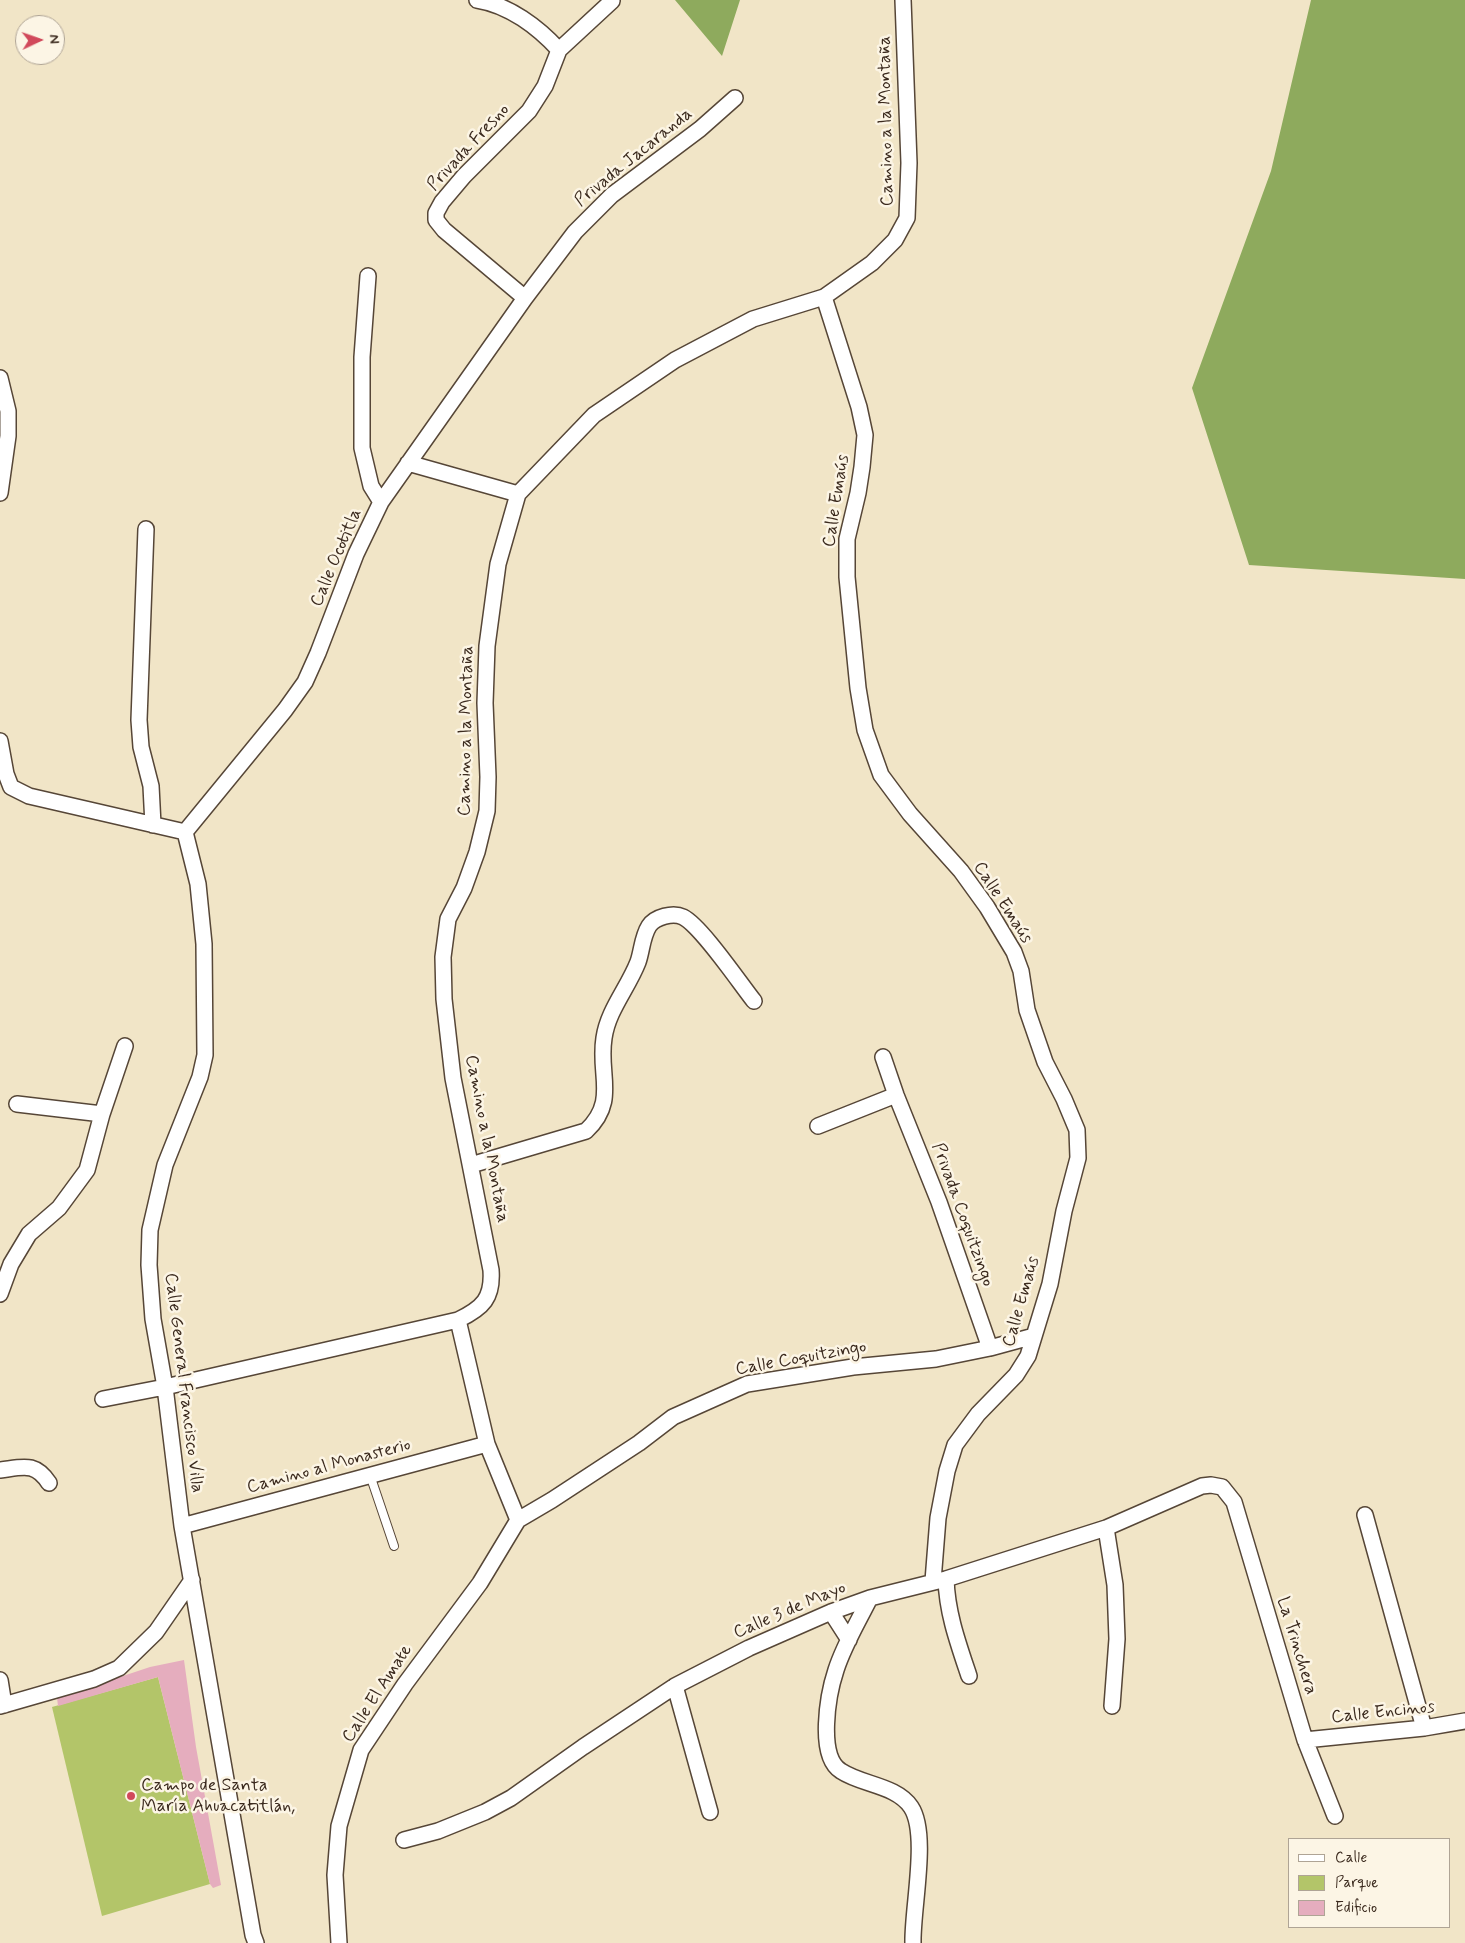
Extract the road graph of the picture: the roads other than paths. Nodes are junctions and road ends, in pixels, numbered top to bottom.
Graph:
1 (477, 0) edge
2 (903, 0) edge
3 (612, 1) dead end
4 (559, 50) junction
5 (735, 98) dead end
6 (368, 276) dead end
7 (824, 297) junction
8 (525, 298) junction
9 (0, 378) edge
10 (408, 463) junction
11 (0, 494) edge
12 (518, 494) junction
13 (381, 502) junction
14 (146, 529) dead end
15 (0, 741) edge
16 (5, 791) edge
17 (153, 825) junction
18 (185, 832) junction
19 (754, 1001) dead end
20 (124, 1046) dead end
21 (883, 1057) dead end
22 (896, 1095) junction
23 (17, 1104) dead end
24 (102, 1114) junction
25 (818, 1126) dead end
26 (472, 1165) junction
27 (0, 1294) edge
28 (458, 1320) junction
29 (1034, 1336) junction
30 (990, 1348) junction
31 (165, 1387) junction
32 (103, 1399) dead end
33 (487, 1444) junction
34 (0, 1470) edge
35 (370, 1475) junction
36 (49, 1483) dead end
37 (1222, 1487) joint
38 (1365, 1514) dead end
39 (518, 1520) junction
40 (182, 1526) junction
41 (1106, 1528) junction
42 (394, 1546) dead end
43 (192, 1580) junction
44 (939, 1580) junction
45 (870, 1598) junction
46 (831, 1612) junction
47 (849, 1640) junction
48 (969, 1676) dead end
49 (0, 1680) edge
50 (675, 1686) junction
51 (2, 1706) edge
52 (1112, 1706) dead end
53 (1465, 1722) edge
54 (1424, 1728) junction
55 (1305, 1740) junction
56 (710, 1812) dead end
57 (1335, 1816) dead end
58 (404, 1840) dead end
59 (256, 1943) edge
60 (339, 1943) edge
61 (913, 1943) edge

1 - 4 street
2 - 7 street, Camino a la Montaña
3 - 4 street, Privada Fresno
4 - 8 street, Privada Fresno
5 - 8 street, Privada Jacaranda
6 - 13 street
7 - 12 street, Camino a la Montaña
7 - 29 street, Calle Emaús
8 - 10 street, Calle Ocotitla
9 - 11 street
10 - 12 street
10 - 13 street, Calle Ocotitla
12 - 26 street, Camino a la Montaña
13 - 18 street, Calle Ocotitla
14 - 17 street
15 - 16 street
16 - 17 street
17 - 18 street
18 - 31 street, Calle General Francisco Villa
19 - 26 street
20 - 24 street
21 - 22 street, Privada Coquitzingo
22 - 25 street
22 - 30 street, Privada Coquitzingo
23 - 24 street
24 - 27 street
26 - 28 street, Camino a la Montaña
28 - 31 street, Camino a la Montaña
28 - 33 street
29 - 30 street, Calle Coquitzingo
29 - 44 street, Calle Emaús
30 - 39 street, Calle Coquitzingo
31 - 32 street, Camino a la Montaña
31 - 40 street, Calle General Francisco Villa
33 - 35 street, Camino al Monasterio
33 - 39 street
34 - 36 street
35 - 40 street, Camino al Monasterio
35 - 42 lane
37 - 41 street, Calle 3 de Mayo
37 - 55 street, La Trinchera
38 - 54 street
39 - 60 street, Calle El Amate
40 - 43 street, Calle General Francisco Villa
41 - 44 street, Calle 3 de Mayo
41 - 52 street
43 - 51 street
43 - 59 street, Calle General Francisco Villa
44 - 45 street, Calle 3 de Mayo
44 - 48 street, Calle Emaús
45 - 46 street, Calle 3 de Mayo
45 - 47 street
46 - 47 street
46 - 50 street, Calle 3 de Mayo
47 - 61 street
49 - 51 street
50 - 56 street
50 - 58 street, Calle 3 de Mayo
53 - 54 street, Calle Encinos
54 - 55 street, Calle Encinos
55 - 57 street, La Trinchera

